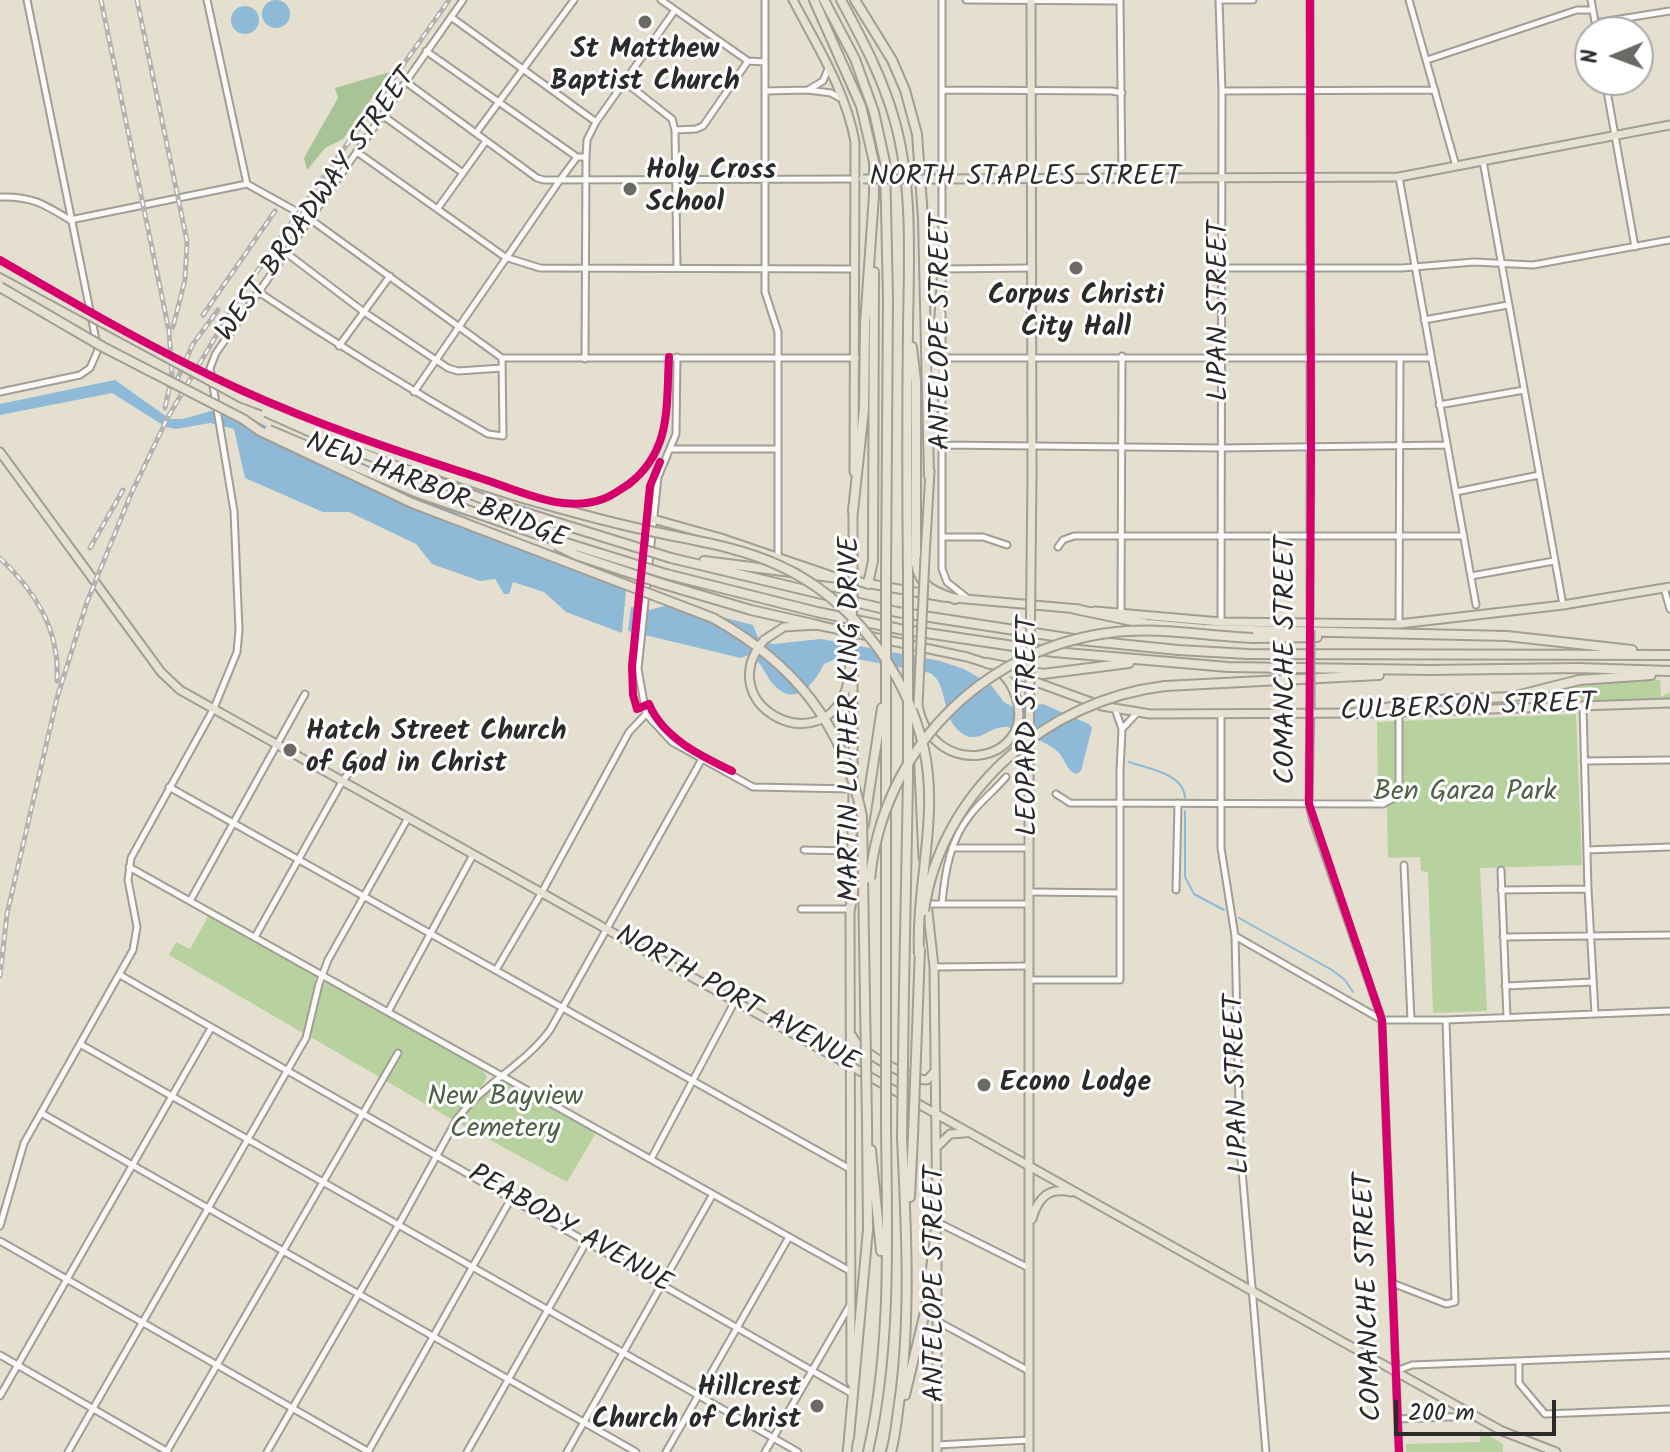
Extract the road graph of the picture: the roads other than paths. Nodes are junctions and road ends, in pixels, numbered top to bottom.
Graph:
1 (27, 0) edge
2 (207, 0) edge
3 (463, 0) edge
4 (574, 0) edge
5 (661, 0) edge
6 (767, 0) edge
7 (793, 0) edge
8 (814, 0) edge
9 (824, 0) edge
10 (841, 0) edge
11 (855, 0) edge
12 (942, 0) edge
13 (966, 0) edge
14 (1219, 0) edge
15 (1253, 0) edge
16 (1310, 0) edge
17 (1409, 0) edge
18 (1591, 0) edge
19 (1031, 1) edge
20 (1120, 1) edge
21 (675, 10) junction
22 (1593, 10) junction
23 (1670, 11) edge
24 (1594, 16) edge
25 (1639, 16) edge
26 (451, 17) junction
27 (426, 51) junction
28 (1427, 60) junction
29 (748, 61) junction
30 (765, 62) junction
31 (828, 68) junction
32 (524, 69) junction
33 (406, 82) junction
34 (625, 82) junction
35 (1309, 89) junction
36 (808, 90) junction
37 (943, 90) junction
38 (1435, 90) junction
39 (765, 91) junction
40 (1030, 91) junction
41 (1222, 91) junction
42 (1122, 93) junction
43 (1608, 96) edge
44 (499, 102) junction
45 (845, 103) junction
46 (382, 115) junction
47 (596, 122) junction
48 (1670, 125) edge
49 (675, 130) junction
50 (476, 133) junction
51 (1615, 136) junction
52 (486, 141) junction
53 (357, 152) junction
54 (577, 157) junction
55 (586, 157) junction
56 (1482, 160) junction
57 (1456, 166) junction
58 (463, 173) junction
59 (1399, 177) junction
60 (1122, 178) junction
61 (1222, 178) junction
62 (585, 179) junction
63 (764, 179) junction
64 (860, 179) junction
65 (939, 179) junction
66 (1031, 179) junction
67 (1309, 179) junction
68 (560, 180) junction
69 (675, 180) junction
70 (247, 184) junction
71 (874, 195) junction
72 (0, 197) edge
73 (437, 208) junction
74 (310, 219) junction
75 (70, 220) junction
76 (1670, 240) edge
77 (1635, 247) junction
78 (285, 252) junction
79 (505, 257) junction
80 (1501, 263) junction
81 (0, 267) edge
82 (765, 267) junction
83 (1415, 267) junction
84 (585, 268) junction
85 (677, 268) junction
86 (1031, 268) junction
87 (1222, 268) junction
88 (1310, 268) junction
89 (856, 269) junction
90 (942, 269) junction
91 (390, 276) junction
92 (0, 287) edge
93 (257, 291) junction
94 (1508, 305) junction
95 (908, 311) junction
96 (364, 312) junction
97 (1424, 320) junction
98 (460, 326) junction
99 (339, 346) junction
100 (1122, 356) junction
101 (677, 357) junction
102 (778, 357) junction
103 (1031, 357) junction
104 (1222, 357) junction
105 (502, 358) junction
106 (856, 358) junction
107 (943, 358) junction
108 (1311, 358) junction
109 (1400, 358) junction
110 (1431, 358) junction
111 (435, 359) junction
112 (585, 359) junction
113 (502, 368) junction
114 (1524, 390) junction
115 (0, 392) edge
116 (414, 392) junction
117 (240, 397) junction
118 (1439, 405) junction
119 (243, 419) junction
120 (943, 445) junction
121 (1447, 445) junction
122 (1032, 446) junction
123 (1400, 446) junction
124 (1311, 447) junction
125 (1121, 448) junction
126 (1221, 448) junction
127 (670, 449) junction
128 (778, 449) junction
129 (0, 452) edge
130 (1539, 475) junction
131 (929, 476) junction
132 (1456, 492) junction
133 (853, 511) junction
134 (653, 519) junction
135 (534, 533) junction
136 (1311, 535) junction
137 (1122, 536) junction
138 (1400, 536) junction
139 (1464, 536) junction
140 (942, 537) junction
141 (1221, 537) junction
142 (1007, 545) dead end
143 (1058, 547) dead end
144 (778, 557) junction
145 (671, 558) junction
146 (1554, 561) junction
147 (1471, 576) junction
148 (838, 578) junction
149 (868, 584) junction
150 (1667, 588) edge
151 (955, 599) junction
152 (974, 601) junction
153 (853, 605) junction
154 (1476, 605) dead end
155 (1563, 605) junction
156 (1075, 609) junction
157 (1670, 609) edge
158 (1121, 612) junction
159 (1221, 622) junction
160 (1399, 624) junction
161 (817, 625) junction
162 (1310, 627) junction
163 (1474, 636) junction
164 (1666, 655) edge
165 (1149, 661) junction
166 (987, 663) junction
167 (1431, 670) junction
168 (1666, 672) edge
169 (305, 694) dead end
170 (1670, 703) edge
171 (918, 705) junction
172 (1583, 707) junction
173 (214, 708) junction
174 (1114, 709) junction
175 (1137, 713) junction
176 (1355, 713) junction
177 (1399, 713) junction
178 (646, 714) junction
179 (1221, 715) junction
180 (1311, 715) junction
181 (1122, 729) junction
182 (881, 730) junction
183 (278, 743) junction
184 (362, 758) dead end
185 (702, 759) junction
186 (1670, 760) edge
187 (1584, 761) junction
188 (1006, 777) dead end
189 (343, 780) junction
190 (169, 787) junction
191 (853, 789) junction
192 (1056, 794) dead end
193 (1120, 803) junction
194 (1178, 803) junction
195 (1221, 804) junction
196 (1309, 804) junction
197 (408, 818) junction
198 (232, 823) junction
199 (1670, 847) edge
200 (952, 848) junction
201 (1030, 848) junction
202 (804, 850) dead end
203 (1587, 850) junction
204 (852, 851) junction
205 (474, 854) junction
206 (298, 859) junction
207 (1404, 865) dead end
208 (129, 867) junction
209 (1501, 870) dead end
210 (1588, 889) junction
211 (1176, 890) dead end
212 (1501, 890) junction
213 (542, 892) junction
214 (1030, 892) junction
215 (1120, 893) junction
216 (364, 896) junction
217 (190, 901) junction
218 (942, 903) junction
219 (928, 904) junction
220 (1030, 904) junction
221 (801, 909) dead end
222 (850, 909) junction
223 (866, 928) junction
224 (607, 929) junction
225 (429, 932) junction
226 (1670, 935) edge
227 (1235, 936) junction
228 (1590, 936) junction
229 (255, 937) junction
230 (1503, 937) junction
231 (919, 954) junction
232 (1030, 966) junction
233 (934, 967) junction
234 (496, 970) junction
235 (120, 975) junction
236 (322, 975) junction
237 (1030, 980) junction
238 (1593, 982) junction
239 (1505, 986) junction
240 (735, 1000) junction
241 (562, 1007) junction
242 (1670, 1011) edge
243 (388, 1012) junction
244 (1595, 1014) junction
245 (1507, 1017) junction
246 (1382, 1020) junction
247 (1411, 1020) junction
248 (1446, 1020) junction
249 (852, 1027) junction
250 (211, 1028) junction
251 (80, 1044) junction
252 (398, 1053) dead end
253 (852, 1067) junction
254 (935, 1067) junction
255 (287, 1071) junction
256 (502, 1076) junction
257 (692, 1080) junction
258 (171, 1096) junction
259 (41, 1113) junction
260 (361, 1114) junction
261 (937, 1115) junction
262 (867, 1122) junction
263 (968, 1133) junction
264 (247, 1137) junction
265 (937, 1151) junction
266 (438, 1155) junction
267 (651, 1159) junction
268 (132, 1165) junction
269 (1029, 1166) junction
270 (850, 1169) junction
271 (323, 1181) junction
272 (713, 1194) junction
273 (1082, 1196) junction
274 (512, 1197) junction
275 (208, 1207) junction
276 (937, 1222) junction
277 (0, 1226) edge
278 (398, 1226) junction
279 (789, 1237) junction
280 (0, 1241) edge
281 (587, 1241) junction
282 (907, 1242) junction
283 (1029, 1245) junction
284 (283, 1250) junction
285 (473, 1267) junction
286 (1029, 1268) junction
287 (850, 1271) junction
288 (67, 1279) junction
289 (1392, 1283) junction
290 (661, 1284) junction
291 (885, 1284) junction
292 (1252, 1290) junction
293 (359, 1293) junction
294 (850, 1305) junction
295 (548, 1310) junction
296 (937, 1321) junction
297 (142, 1322) junction
298 (737, 1327) junction
299 (434, 1336) junction
300 (623, 1352) junction
301 (0, 1355) edge
302 (1670, 1355) edge
303 (1519, 1362) junction
304 (18, 1365) junction
305 (217, 1365) junction
306 (812, 1371) junction
307 (1029, 1371) junction
308 (1396, 1371) junction
309 (508, 1379) junction
310 (851, 1393) junction
311 (698, 1395) junction
312 (0, 1396) edge
313 (93, 1408) junction
314 (292, 1408) junction
315 (1670, 1409) edge
316 (1475, 1416) junction
317 (1398, 1419) junction
318 (584, 1422) junction
319 (773, 1438) junction
320 (849, 1438) junction
321 (1029, 1440) junction
322 (892, 1448) edge
323 (937, 1449) edge
324 (68, 1452) edge
325 (168, 1452) edge
326 (267, 1452) edge
327 (368, 1452) edge
328 (467, 1452) edge
329 (567, 1452) edge
330 (636, 1452) edge
331 (666, 1452) edge
332 (765, 1452) edge
333 (798, 1452) edge
334 (847, 1452) edge
335 (868, 1452) edge
336 (1029, 1452) edge
337 (1266, 1452) edge
338 (1399, 1452) edge
339 (1556, 1452) edge

1 - 75 street
2 - 70 street
3 - 26 street, WEST BROADWAY STREET
4 - 32 street
5 - 21 street
6 - 30 street
7 - 31 main road, MARTIN LUTHER KING DRIVE
8 - 71 highway
9 - 182 highway, bridge
10 - 95 highway
11 - 131 highway
12 - 37 street, ANTELOPE STREET
13 - 19 street
14 - 15 street
14 - 41 street, LIPAN STREET
16 - 35 street, COMANCHE STREET
17 - 28 street
18 - 22 street
19 - 20 street
19 - 40 main road, LEOPARD STREET
20 - 42 street
21 - 29 street
21 - 34 street
22 - 24 street
22 - 28 street
23 - 25 street
26 - 27 street, WEST BROADWAY STREET
26 - 32 street
27 - 33 street, WEST BROADWAY STREET
27 - 44 street
28 - 38 street
29 - 30 street
29 - 49 street
30 - 39 street
31 - 36 street
31 - 45 main road, MARTIN LUTHER KING DRIVE
32 - 44 street
32 - 47 street
33 - 46 street, WEST BROADWAY STREET
33 - 50 street, NORTH STAPLES STREET
34 - 47 street
34 - 49 street
35 - 38 street
35 - 41 street
35 - 67 street, COMANCHE STREET
36 - 39 street
36 - 45 street
37 - 40 street
37 - 65 street, ANTELOPE STREET
38 - 57 street
39 - 63 street
40 - 42 street
40 - 66 main road, LEOPARD STREET
41 - 61 street, LIPAN STREET
42 - 60 street
43 - 51 street
44 - 50 street
44 - 54 street
45 - 64 main road, MARTIN LUTHER KING DRIVE
46 - 53 street, WEST BROADWAY STREET
46 - 58 street
47 - 55 street
48 - 51 main road, NORTH STAPLES STREET
49 - 69 street
50 - 52 street, NORTH STAPLES STREET
51 - 56 main road, NORTH STAPLES STREET
51 - 77 street
52 - 58 street
52 - 68 street, NORTH STAPLES STREET
53 - 73 street
53 - 74 street, WEST BROADWAY STREET
54 - 55 street
54 - 68 street
55 - 62 street
56 - 57 main road, NORTH STAPLES STREET
56 - 80 street
57 - 59 main road, NORTH STAPLES STREET
58 - 73 street
59 - 67 main road, NORTH STAPLES STREET
59 - 83 street
60 - 61 main road, NORTH STAPLES STREET
60 - 66 main road, NORTH STAPLES STREET
61 - 67 main road, NORTH STAPLES STREET
61 - 87 street, LIPAN STREET
62 - 68 street, NORTH STAPLES STREET
62 - 69 street, NORTH STAPLES STREET
62 - 84 street
63 - 64 street, NORTH STAPLES STREET
63 - 69 street, NORTH STAPLES STREET
63 - 82 street
64 - 65 main road, NORTH STAPLES STREET, bridge
64 - 89 main road, MARTIN LUTHER KING DRIVE
65 - 66 main road, NORTH STAPLES STREET
65 - 90 street, ANTELOPE STREET
66 - 86 main road, LEOPARD STREET
67 - 88 street, COMANCHE STREET
68 - 79 street
69 - 85 street
70 - 74 street
70 - 75 street
71 - 133 highway
71 - 149 highway
72 - 75 street
73 - 79 street
74 - 78 street, WEST BROADWAY STREET
74 - 91 street
75 - 115 street
76 - 77 street
77 - 80 street
78 - 93 street, WEST BROADWAY STREET
78 - 96 street
79 - 84 street
79 - 98 street
80 - 83 street
80 - 94 street
81 - 117 highway, NEW HARBOR BRIDGE, bridge
82 - 85 street
82 - 89 street
82 - 102 street
83 - 88 street
83 - 97 street
84 - 85 street
84 - 112 street
86 - 90 street
86 - 103 main road, LEOPARD STREET
87 - 88 street
87 - 104 street, LIPAN STREET
88 - 108 street, COMANCHE STREET
89 - 106 main road, MARTIN LUTHER KING DRIVE
90 - 107 street, ANTELOPE STREET
90 - 131 main road, ANTELOPE STREET
91 - 96 street
91 - 98 street
92 - 119 highway, NEW HARBOR BRIDGE, bridge
93 - 99 street
93 - 173 street, WEST BROADWAY STREET
94 - 97 street
94 - 114 street
95 - 151 highway
95 - 282 highway, bridge
96 - 99 street
96 - 111 street
97 - 110 street
98 - 105 street
98 - 111 street
99 - 116 street
100 - 103 street
100 - 104 street
100 - 125 street
101 - 102 street
101 - 112 street
101 - 127 street
102 - 106 street
102 - 128 street
103 - 107 street
103 - 122 main road, LEOPARD STREET
104 - 108 street
104 - 126 street, LIPAN STREET
105 - 112 street
105 - 113 street
106 - 133 main road, MARTIN LUTHER KING DRIVE
107 - 120 street, ANTELOPE STREET
108 - 109 street
108 - 124 street, COMANCHE STREET
109 - 110 street
109 - 123 street
110 - 118 street
111 - 113 street
111 - 116 street
113 - 116 street
114 - 118 street
114 - 130 street
117 - 145 highway, NEW HARBOR BRIDGE, bridge
117 - 231 highway, bridge
118 - 121 street
119 - 135 highway, NEW HARBOR BRIDGE, bridge
119 - 223 highway, bridge
120 - 122 street
120 - 140 street, ANTELOPE STREET
121 - 123 street
121 - 132 street
122 - 125 street
122 - 201 main road, LEOPARD STREET, bridge
123 - 124 street
123 - 138 street
124 - 126 street
124 - 136 street, COMANCHE STREET
125 - 126 street
125 - 137 street
126 - 141 street, LIPAN STREET
127 - 128 street
127 - 134 street
128 - 144 street
129 - 173 main road, NORTH PORT AVENUE
130 - 132 street
130 - 146 street
131 - 171 main road, ANTELOPE STREET, bridge
132 - 139 street
133 - 153 main road, MARTIN LUTHER KING DRIVE, bridge
134 - 144 main road
134 - 178 street
135 - 161 highway, bridge
135 - 165 highway, NEW HARBOR BRIDGE, bridge
136 - 138 street
136 - 141 street
136 - 162 street, COMANCHE STREET
137 - 141 street
137 - 143 street
137 - 158 street
138 - 139 street
138 - 160 street
139 - 147 street
140 - 142 street
140 - 152 street, ANTELOPE STREET
141 - 159 street, LIPAN STREET
144 - 148 main road
145 - 148 highway
145 - 164 highway, NEW HARBOR BRIDGE
146 - 147 street
146 - 155 street
147 - 154 street
148 - 149 main road
149 - 151 main road
150 - 155 main road
150 - 157 street
151 - 152 main road
152 - 156 main road
153 - 161 main road, bridge
153 - 191 main road, MARTIN LUTHER KING DRIVE, bridge
155 - 160 main road
156 - 158 main road
156 - 163 highway
158 - 159 main road
159 - 162 main road
160 - 162 main road
161 - 166 main road, CULBERSON STREET
162 - 180 street, COMANCHE STREET, bridge
163 - 164 highway
163 - 223 highway, bridge
165 - 166 highway
165 - 167 highway
166 - 171 main road
166 - 174 main road, CULBERSON STREET
167 - 168 highway
167 - 231 highway, bridge
168 - 176 highway
169 - 183 street
170 - 172 main road, CULBERSON STREET
171 - 219 main road, ANTELOPE STREET
172 - 177 main road, CULBERSON STREET
172 - 187 street
173 - 183 main road, NORTH PORT AVENUE
173 - 190 street, WEST BROADWAY STREET
174 - 175 main road, CULBERSON STREET
174 - 181 street
175 - 179 main road, CULBERSON STREET
175 - 181 street
176 - 177 main road, CULBERSON STREET
176 - 180 main road, CULBERSON STREET
177 - 196 street
178 - 185 street
178 - 213 street
179 - 180 main road, CULBERSON STREET
179 - 195 street, LIPAN STREET
180 - 196 street, COMANCHE STREET
181 - 193 street
182 - 222 highway
182 - 291 highway, bridge
183 - 189 main road, NORTH PORT AVENUE
183 - 198 street
184 - 189 street
185 - 191 street
185 - 224 street
186 - 187 street
187 - 203 street
188 - 200 street
189 - 197 main road, NORTH PORT AVENUE
189 - 206 street
190 - 198 street
190 - 208 street, WEST BROADWAY STREET
191 - 204 main road, MARTIN LUTHER KING DRIVE
192 - 193 street
193 - 194 street
193 - 215 street
194 - 195 street
194 - 211 street
195 - 196 street
195 - 227 street, LIPAN STREET
196 - 246 street, COMANCHE STREET
197 - 205 main road, NORTH PORT AVENUE
197 - 216 street
198 - 206 street
198 - 217 street
199 - 203 street
200 - 201 street
200 - 218 street
201 - 214 main road, LEOPARD STREET
202 - 204 street
203 - 210 street
204 - 222 main road, MARTIN LUTHER KING DRIVE
205 - 213 main road, NORTH PORT AVENUE
205 - 225 street
206 - 216 street
206 - 229 street
207 - 247 street
208 - 217 street
208 - 235 street, WEST BROADWAY STREET
209 - 212 street
210 - 212 street
210 - 228 street
212 - 230 street
213 - 224 main road, NORTH PORT AVENUE
213 - 234 street
214 - 215 street
214 - 220 main road, LEOPARD STREET
215 - 237 street
216 - 225 street
216 - 236 street
217 - 229 street
218 - 219 street
218 - 220 street
219 - 233 main road, ANTELOPE STREET
220 - 232 main road, LEOPARD STREET
221 - 222 street
222 - 249 main road, MARTIN LUTHER KING DRIVE
223 - 262 highway, bridge
224 - 240 main road, NORTH PORT AVENUE
224 - 241 street
225 - 234 street
225 - 243 street
226 - 228 street
227 - 246 street
227 - 292 street, LIPAN STREET
228 - 230 street
228 - 238 street
229 - 236 street
230 - 239 street
231 - 282 highway, bridge
232 - 233 street
232 - 237 main road, LEOPARD STREET
233 - 254 main road, ANTELOPE STREET
234 - 241 street
235 - 250 street, PEABODY AVENUE
235 - 251 street, WEST BROADWAY STREET
236 - 243 street
236 - 255 street
237 - 269 main road, LEOPARD STREET
238 - 239 street
238 - 244 street
239 - 245 street
240 - 253 main road, NORTH PORT AVENUE
240 - 257 street
241 - 256 street
241 - 257 street
242 - 244 street
243 - 256 street
244 - 245 street
245 - 248 street
246 - 247 street
246 - 289 street, COMANCHE STREET
247 - 248 street
248 - 289 street
249 - 253 main road, MARTIN LUTHER KING DRIVE
249 - 254 main road
250 - 255 street, PEABODY AVENUE
250 - 258 street
251 - 258 street
251 - 259 street, WEST BROADWAY STREET
252 - 260 street
253 - 261 main road, NORTH PORT AVENUE
253 - 270 main road, MARTIN LUTHER KING DRIVE
254 - 261 main road, ANTELOPE STREET
255 - 260 street, PEABODY AVENUE
255 - 264 street
256 - 266 street
256 - 267 street
257 - 267 street
257 - 270 street
258 - 264 street
258 - 268 street
259 - 268 street
259 - 277 street, WEST BROADWAY STREET
260 - 266 street, PEABODY AVENUE
260 - 271 street
261 - 263 main road, NORTH PORT AVENUE
261 - 265 main road, ANTELOPE STREET
262 - 291 highway
262 - 320 highway
263 - 265 main road
263 - 269 main road, NORTH PORT AVENUE
264 - 271 street
264 - 275 street
265 - 276 main road, ANTELOPE STREET
266 - 274 street, PEABODY AVENUE
266 - 278 street
267 - 272 street
268 - 275 street
268 - 288 street
269 - 273 main road, NORTH PORT AVENUE
269 - 283 main road, LEOPARD STREET
270 - 287 main road, MARTIN LUTHER KING DRIVE
271 - 278 street
271 - 284 street
272 - 279 street
272 - 290 street
273 - 283 main road
273 - 292 main road, NORTH PORT AVENUE
274 - 281 street, PEABODY AVENUE
274 - 285 street
275 - 284 street
275 - 297 street
276 - 286 street
276 - 296 main road, ANTELOPE STREET
276 - 322 highway
278 - 285 street
278 - 293 street
279 - 287 street
279 - 298 street
280 - 288 street
281 - 290 street, PEABODY AVENUE
281 - 295 street
282 - 322 highway
283 - 286 main road, LEOPARD STREET
284 - 293 street
284 - 305 street
285 - 295 street
285 - 299 street
286 - 307 main road, LEOPARD STREET
287 - 294 main road, MARTIN LUTHER KING DRIVE
288 - 297 street
288 - 304 street
289 - 308 street, COMANCHE STREET
290 - 298 street, PEABODY AVENUE
290 - 300 street
291 - 335 highway
292 - 308 main road, NORTH PORT AVENUE
292 - 337 street, LIPAN STREET
293 - 299 street
293 - 314 street
294 - 306 street
294 - 310 main road, MARTIN LUTHER KING DRIVE
295 - 300 street
295 - 309 street
296 - 307 street
296 - 323 main road, ANTELOPE STREET
297 - 305 street
297 - 313 street
298 - 306 street, PEABODY AVENUE
298 - 311 street
299 - 309 street
299 - 327 street
300 - 311 street
300 - 318 street
301 - 304 street
302 - 303 street
303 - 308 street
303 - 315 street
304 - 312 street
304 - 313 street
305 - 314 street
305 - 325 street
306 - 310 street, PEABODY AVENUE
306 - 319 street
307 - 321 main road, LEOPARD STREET
308 - 316 main road, NORTH PORT AVENUE
308 - 317 street, COMANCHE STREET
309 - 318 street
309 - 328 street
310 - 320 main road, MARTIN LUTHER KING DRIVE
311 - 319 street
311 - 331 street
313 - 324 street
313 - 325 street
314 - 326 street
314 - 327 street
316 - 317 street
316 - 339 main road, NORTH PORT AVENUE
317 - 338 street, COMANCHE STREET
318 - 329 street
318 - 330 street
319 - 332 street
319 - 333 street
320 - 334 main road, MARTIN LUTHER KING DRIVE
321 - 323 street
321 - 336 main road, LEOPARD STREET

